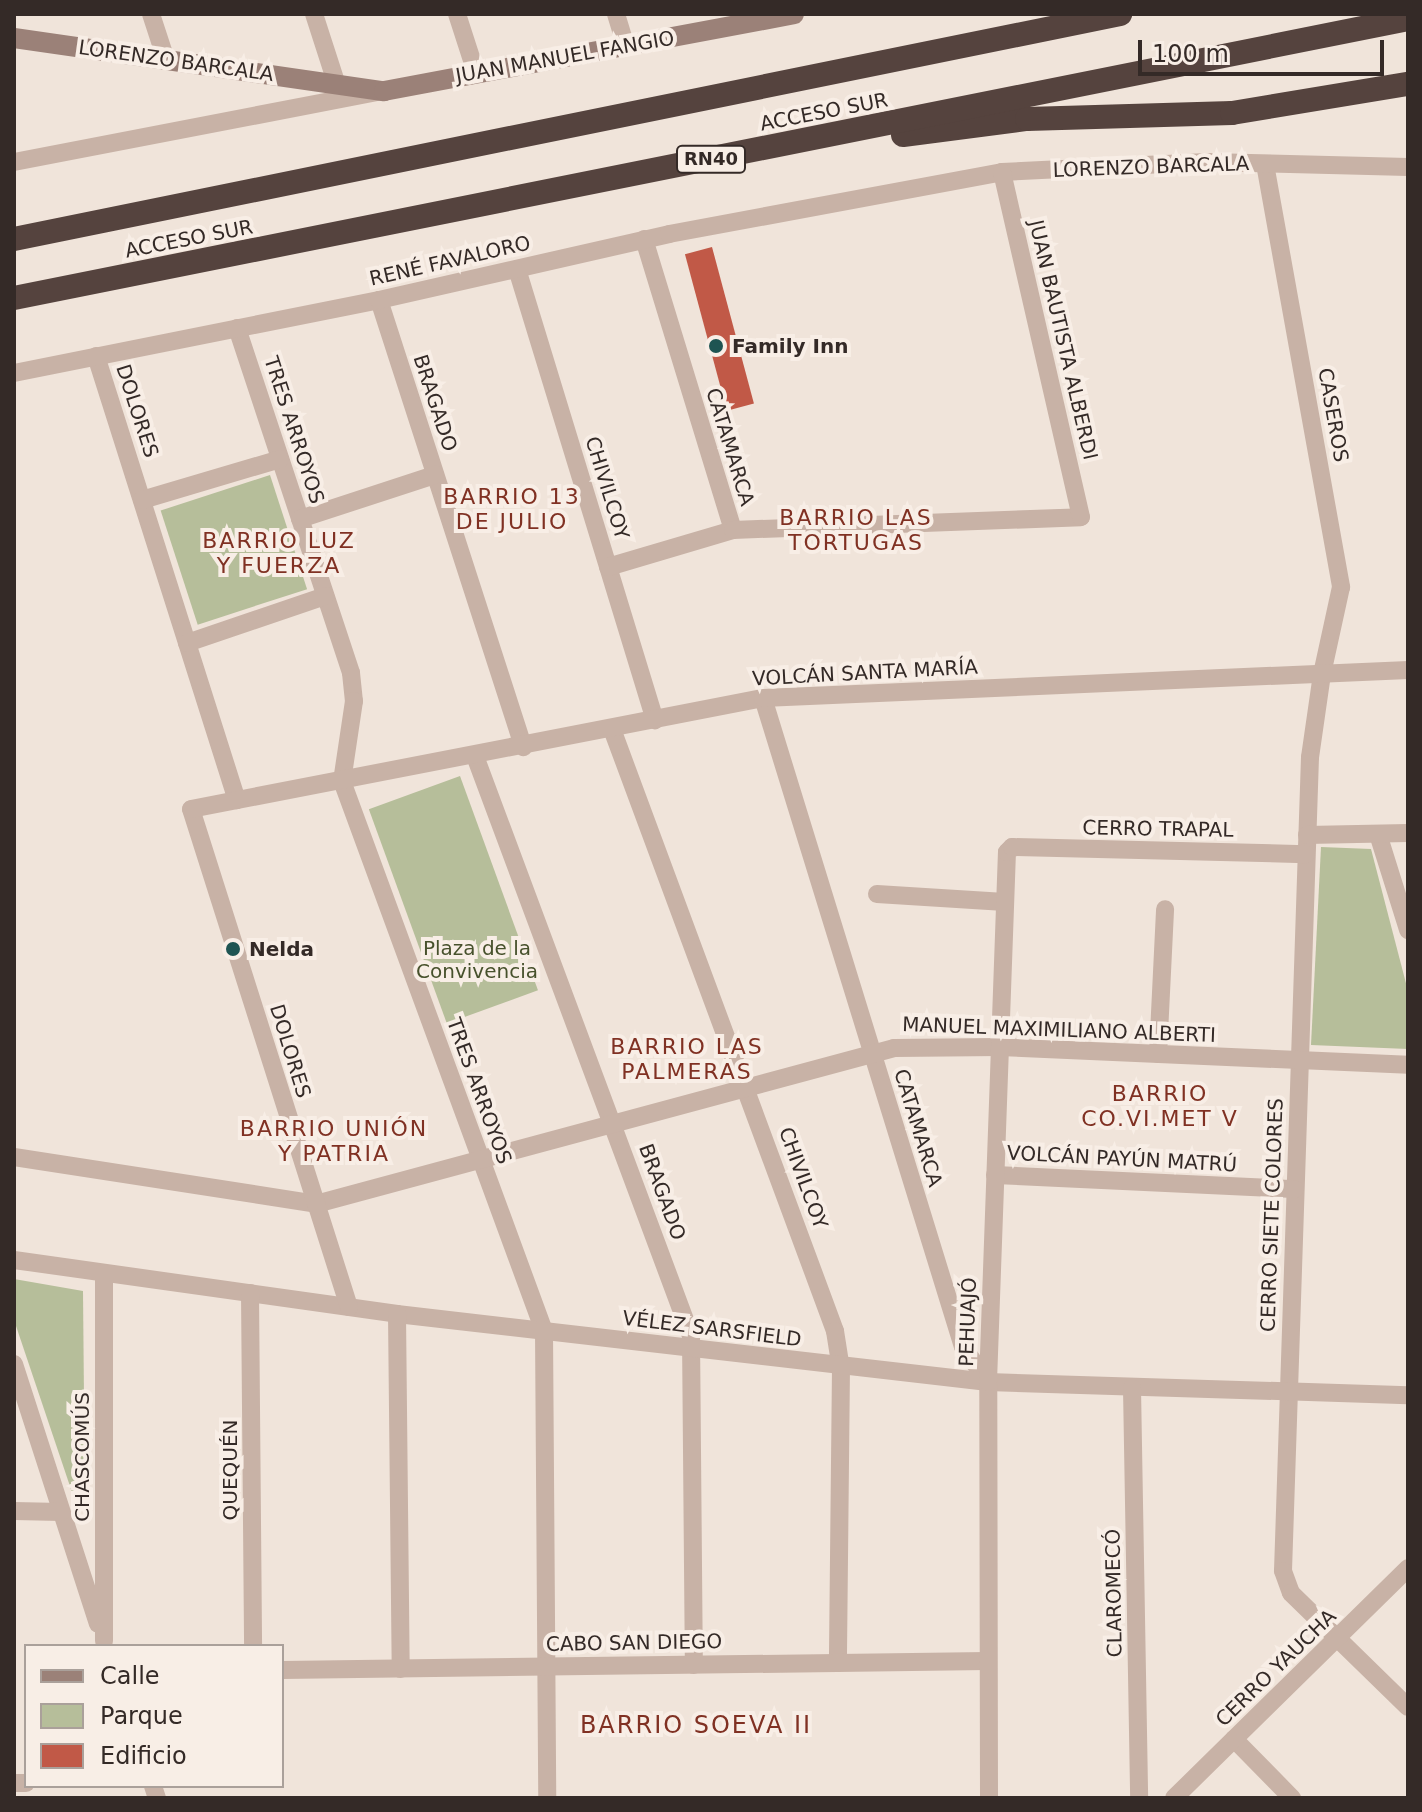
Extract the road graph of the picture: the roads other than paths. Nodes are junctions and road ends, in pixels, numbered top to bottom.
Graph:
1 (151, 14) edge
2 (314, 14) edge
3 (457, 14) edge
4 (616, 14) edge
5 (794, 14) edge
6 (1050, 14) edge
7 (1120, 14) edge
8 (769, 17) edge
9 (1408, 19) edge
10 (14, 38) edge
11 (626, 46) junction
12 (166, 60) junction
13 (476, 73) junction
14 (818, 75) junction
15 (1408, 84) edge
16 (337, 85) junction
17 (384, 91) junction
18 (726, 156) junction
19 (14, 162) edge
20 (1265, 164) junction
21 (1408, 167) edge
22 (1002, 172) junction
23 (895, 191) joint
24 (14, 239) edge
25 (644, 239) junction
26 (517, 269) junction
27 (14, 298) edge
28 (379, 300) junction
29 (237, 328) junction
30 (96, 356) junction
31 (16, 376) edge
32 (280, 459) junction
33 (435, 475) junction
34 (142, 500) junction
35 (300, 519) junction
36 (733, 530) junction
37 (608, 567) junction
38 (325, 596) junction
39 (187, 643) junction
40 (1408, 670) edge
41 (1322, 674) junction
42 (763, 698) junction
43 (655, 720) junction
44 (612, 729) junction
45 (523, 747) junction
46 (475, 756) junction
47 (342, 781) junction
48 (237, 800) junction
49 (191, 809) joint
50 (1408, 833) edge
51 (1378, 834) junction
52 (1307, 835) junction
53 (1009, 848) joint
54 (1306, 854) junction
55 (877, 894) dead end
56 (1005, 902) junction
57 (1165, 909) dead end
58 (1408, 930) edge
59 (1000, 1047) junction
60 (872, 1052) junction
61 (1158, 1054) junction
62 (1300, 1060) junction
63 (1408, 1065) edge
64 (746, 1086) junction
65 (613, 1122) junction
66 (14, 1157) edge
67 (480, 1159) junction
68 (995, 1175) junction
69 (1295, 1189) junction
70 (316, 1204) junction
71 (14, 1260) edge
72 (104, 1273) junction
73 (250, 1293) junction
74 (349, 1307) junction
75 (397, 1314) junction
76 (544, 1331) junction
77 (694, 1348) junction
78 (14, 1364) edge
79 (841, 1367) junction
80 (988, 1382) junction
81 (1132, 1388) junction
82 (1287, 1391) junction
83 (1408, 1395) edge
84 (14, 1511) edge
85 (61, 1512) junction
86 (1408, 1568) edge
87 (1337, 1638) junction
88 (104, 1643) edge
89 (253, 1644) edge
90 (987, 1661) junction
91 (838, 1663) junction
92 (694, 1665) junction
93 (547, 1667) junction
94 (401, 1669) junction
95 (284, 1670) edge
96 (1408, 1707) edge
97 (1234, 1739) junction
98 (547, 1798) edge
99 (989, 1798) edge
100 (1139, 1798) edge
101 (1174, 1798) edge
102 (1292, 1798) edge

1 - 12 street
2 - 16 street
3 - 13 street
4 - 11 street
5 - 8 street, JUAN MANUEL FANGIO
6 - 14 highway
7 - 14 highway, ACCESO SUR
8 - 11 street, JUAN MANUEL FANGIO
9 - 18 highway, ACCESO SUR / RN40
10 - 12 street, LORENZO BARCALA
11 - 13 street, JUAN MANUEL FANGIO
12 - 16 street, LORENZO BARCALA
13 - 17 street, JUAN MANUEL FANGIO
14 - 24 highway, ACCESO SUR
15 - 18 highway
16 - 17 street, JUAN MANUEL FANGIO
17 - 19 street, JUAN MANUEL FANGIO
18 - 27 highway, ACCESO SUR / RN40
20 - 21 street, LORENZO BARCALA
20 - 22 street, LORENZO BARCALA
20 - 41 street, CASEROS
22 - 23 street, LORENZO BARCALA
22 - 36 street, JUAN BAUTISTA ALBERDI
23 - 25 street, RENÉ FAVALORO
25 - 26 street, RENÉ FAVALORO
25 - 36 street, CATAMARCA
26 - 28 street, RENÉ FAVALORO
26 - 37 street, CHIVILCOY
28 - 29 street, RENÉ FAVALORO
28 - 33 street, BRAGADO
29 - 30 street, RENÉ FAVALORO
29 - 32 street, TRES ARROYOS
30 - 31 street, RENÉ FAVALORO
30 - 34 street, DOLORES
32 - 34 street
32 - 35 street, TRES ARROYOS
33 - 35 street
33 - 45 street, BRAGADO
34 - 39 street, DOLORES
35 - 38 street, TRES ARROYOS
36 - 37 street
37 - 43 street, CHIVILCOY
38 - 39 street
38 - 47 street, TRES ARROYOS
39 - 48 street, DOLORES
40 - 41 street, VOLCÁN SANTA MARÍA
41 - 42 street, VOLCÁN SANTA MARÍA
41 - 52 street, CERRO SIETE COLORES
42 - 43 street, VOLCÁN SANTA MARÍA
42 - 60 street, CATAMARCA
43 - 44 street, VOLCÁN SANTA MARÍA
44 - 45 street, VOLCÁN SANTA MARÍA
44 - 64 street, CHIVILCOY
45 - 46 street, VOLCÁN SANTA MARÍA
46 - 47 street, VOLCÁN SANTA MARÍA
46 - 65 street, BRAGADO
47 - 48 street, VOLCÁN SANTA MARÍA
47 - 67 street, TRES ARROYOS
48 - 49 street, VOLCÁN SANTA MARÍA
49 - 70 street, DOLORES
50 - 51 street
51 - 52 street
51 - 58 street
52 - 54 street, CERRO SIETE COLORES
53 - 54 street, CERRO TRAPAL
53 - 56 street, PEHUAJÓ
54 - 62 street, CERRO SIETE COLORES
55 - 56 street
56 - 59 street, PEHUAJÓ
57 - 61 street
59 - 60 street, MANUEL MAXIMILIANO ALBERTI
59 - 61 street, MANUEL MAXIMILIANO ALBERTI
59 - 68 street, PEHUAJÓ
60 - 64 street, MANUEL MAXIMILIANO ALBERTI
60 - 80 street, CATAMARCA
61 - 62 street, MANUEL MAXIMILIANO ALBERTI
62 - 63 street, MANUEL MAXIMILIANO ALBERTI
62 - 69 street, CERRO SIETE COLORES
64 - 65 street, MANUEL MAXIMILIANO ALBERTI
64 - 79 street, CHIVILCOY
65 - 67 street, MANUEL MAXIMILIANO ALBERTI
65 - 77 street, BRAGADO
66 - 70 street, MANUEL MAXIMILIANO ALBERTI
67 - 70 street, MANUEL MAXIMILIANO ALBERTI
67 - 76 street, TRES ARROYOS
68 - 69 street, VOLCÁN PAYÚN MATRÚ
68 - 80 street, PEHUAJÓ
69 - 82 street, CERRO SIETE COLORES
70 - 74 street, DOLORES
71 - 72 street, VÉLEZ SARSFIELD
72 - 73 street, VÉLEZ SARSFIELD
72 - 88 street, CHASCOMÚS
73 - 74 street, VÉLEZ SARSFIELD
73 - 89 street, QUEQUÉN
74 - 75 street, VÉLEZ SARSFIELD
75 - 76 street, VÉLEZ SARSFIELD
75 - 94 street
76 - 77 street, VÉLEZ SARSFIELD
76 - 93 street, TRES ARROYOS
77 - 79 street, VÉLEZ SARSFIELD
77 - 92 street, BRAGADO
78 - 85 street
79 - 80 street, VÉLEZ SARSFIELD
79 - 91 street, CHIVILCOY
80 - 81 street, VÉLEZ SARSFIELD
80 - 90 street, PEHUAJÓ
81 - 82 street, VÉLEZ SARSFIELD
81 - 100 street, CLAROMECÓ
82 - 83 street, VÉLEZ SARSFIELD
82 - 87 street, CERRO SIETE COLORES
84 - 85 street
85 - 88 street
86 - 87 street, CERRO YAUCHA
87 - 96 street, CERRO SIETE COLORES
87 - 97 street, CERRO YAUCHA
90 - 91 street, CABO SAN DIEGO
90 - 99 street, PEHUAJÓ
91 - 92 street, CABO SAN DIEGO
92 - 93 street, CABO SAN DIEGO
93 - 94 street, CABO SAN DIEGO
93 - 98 street, TRES ARROYOS
94 - 95 street, CABO SAN DIEGO
97 - 101 street, CERRO YAUCHA
97 - 102 street

